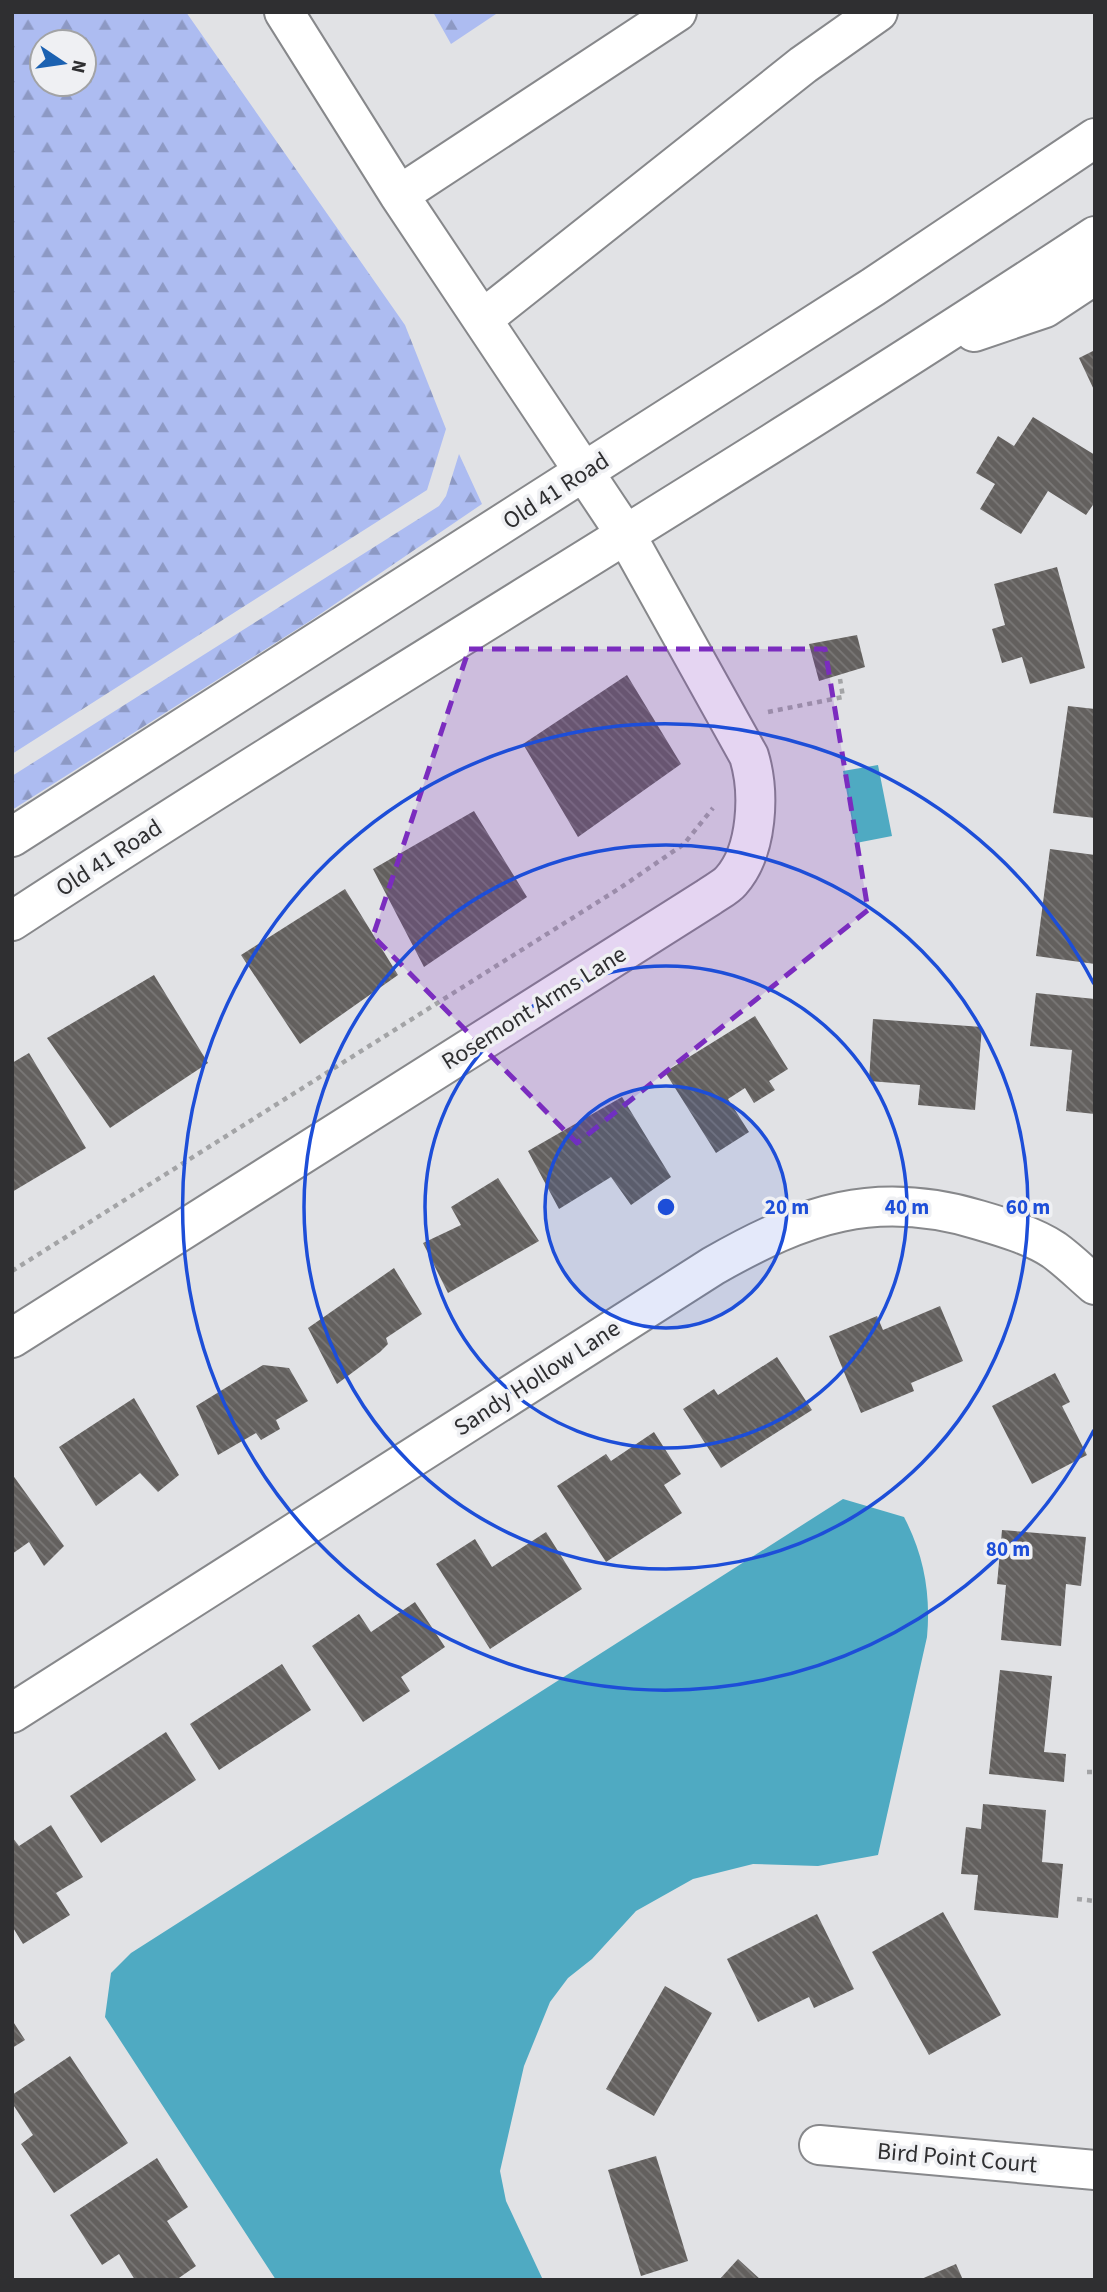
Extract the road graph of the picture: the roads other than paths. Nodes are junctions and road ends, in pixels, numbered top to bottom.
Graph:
1 (284, 12) edge
2 (677, 12) edge
3 (878, 12) edge
4 (1095, 138) edge
5 (399, 195) junction
6 (1095, 236) edge
7 (1095, 275) edge
8 (484, 318) junction
9 (922, 350) junction
10 (586, 471) junction
11 (626, 535) junction
12 (12, 837) edge
13 (12, 921) edge
14 (1095, 1285) edge
15 (12, 1338) edge
16 (12, 1713) edge
17 (819, 2145) dead end
18 (1095, 2170) edge

1 - 5 street, Rosemont Arms Lane
2 - 5 street
3 - 8 street
4 - 10 street, Old 41 Road
5 - 8 street, Rosemont Arms Lane
6 - 9 street, Old 41 Road
7 - 9 street
8 - 10 street, Rosemont Arms Lane
9 - 11 street, Old 41 Road
10 - 11 street, Rosemont Arms Lane
10 - 12 street, Old 41 Road
11 - 13 street, Old 41 Road
11 - 15 street, Rosemont Arms Lane
14 - 16 street, Sandy Hollow Lane
17 - 18 street, Bird Point Court

